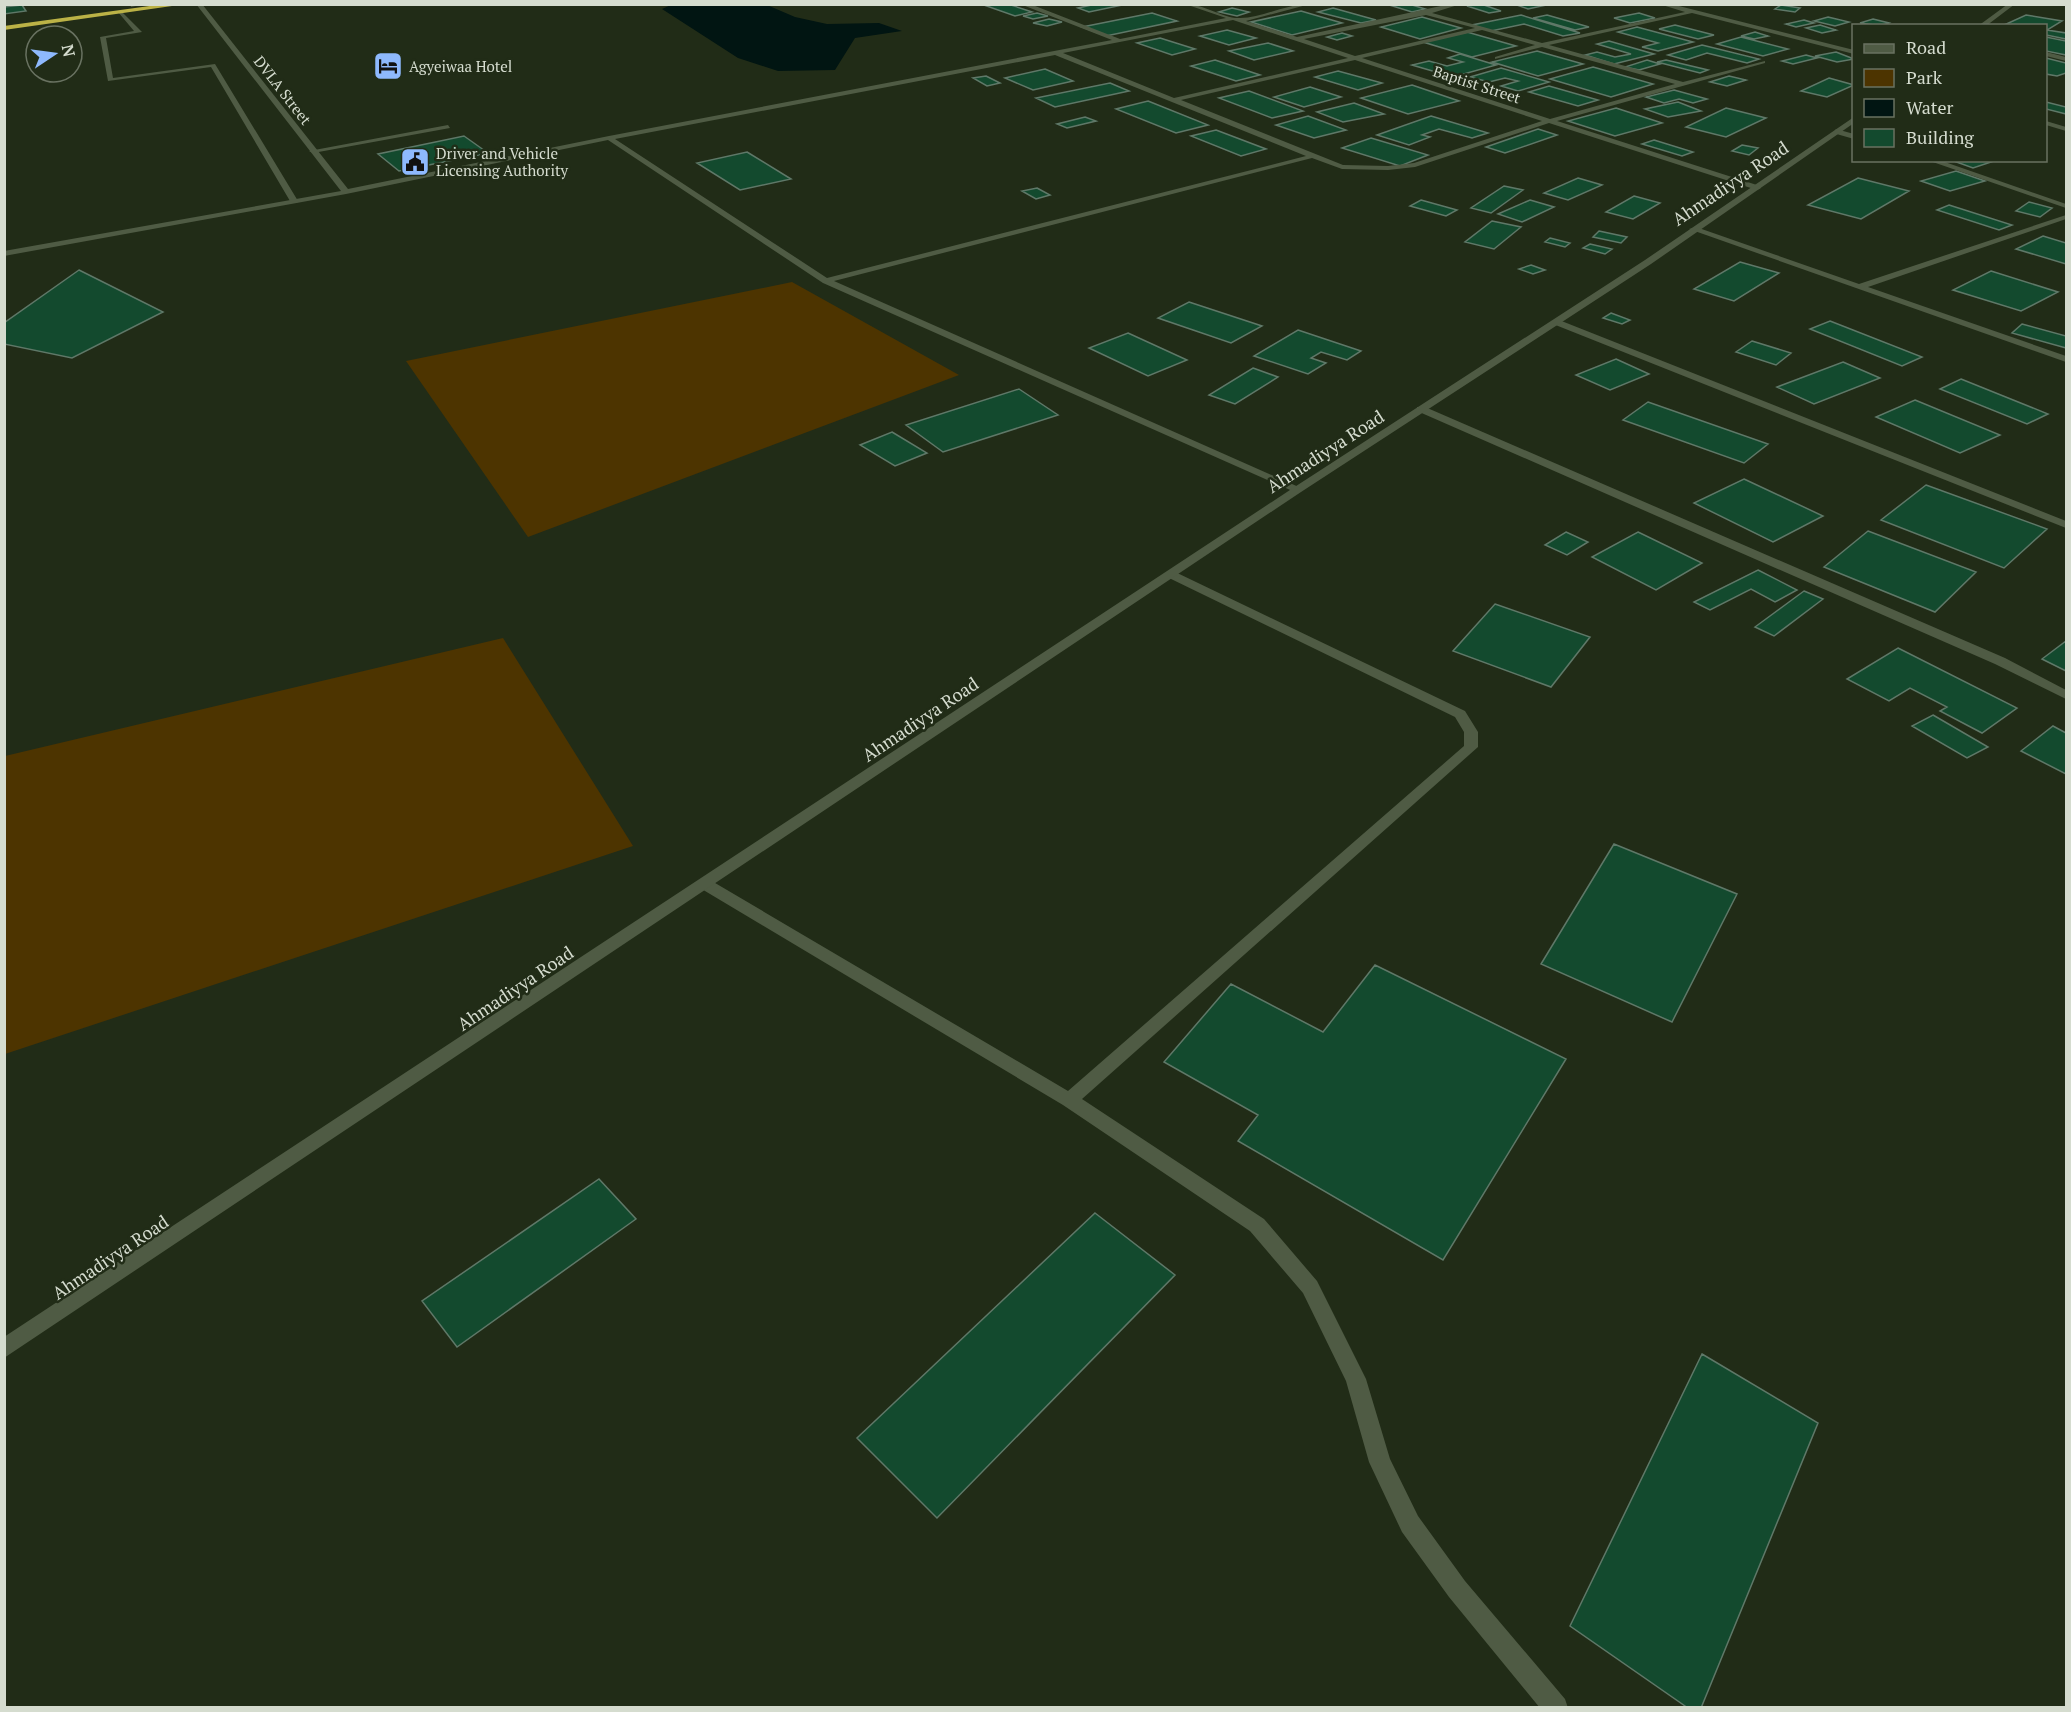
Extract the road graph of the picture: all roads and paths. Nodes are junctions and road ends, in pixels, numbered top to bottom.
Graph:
1 (145, 4) edge
2 (183, 4) edge
3 (200, 4) edge
4 (1023, 4) edge
5 (1188, 4) edge
6 (1307, 4) edge
7 (1458, 4) edge
8 (1662, 4) edge
9 (2012, 4) edge
10 (133, 5) edge
11 (1691, 12) junction
12 (120, 13) junction
13 (1426, 14) junction
14 (1234, 20) junction
15 (4, 23) edge
16 (1984, 24) edge
17 (4, 28) edge
18 (1479, 29) junction
19 (1295, 39) junction
20 (1118, 40) junction
21 (1542, 45) junction
22 (1054, 52) junction
23 (1852, 52) edge
24 (2047, 54) edge
25 (1353, 58) junction
26 (1497, 58) dead end
27 (2067, 59) edge
28 (1763, 62) dead end
29 (1686, 85) junction
30 (1174, 100) junction
31 (1852, 120) edge
32 (1549, 121) junction
33 (2047, 123) edge
34 (448, 127) dead end
35 (2067, 129) edge
36 (1836, 131) junction
37 (1852, 135) edge
38 (609, 138) junction
39 (313, 151) junction
40 (1313, 156) junction
41 (1935, 162) edge
42 (1757, 188) junction
43 (346, 192) junction
44 (294, 201) junction
45 (2067, 206) edge
46 (2067, 217) edge
47 (1693, 229) junction
48 (4, 254) edge
49 (826, 282) junction
50 (1859, 287) junction
51 (1556, 322) junction
52 (2067, 359) edge
53 (1421, 409) junction
54 (1298, 490) junction
55 (2067, 525) edge
56 (1171, 574) junction
57 (2067, 695) edge
58 (705, 884) junction
59 (1069, 1100) junction
60 (4, 1349) edge
61 (1556, 1707) edge

1 - 10 highway
2 - 12 highway
3 - 39 street, DVLA Street
4 - 20 street
5 - 14 street, Baptist Street
6 - 14 street
7 - 13 street
8 - 11 street
9 - 16 street
10 - 15 highway
11 - 21 street
11 - 23 street
12 - 17 highway
12 - 44 street
13 - 18 street
13 - 19 street
14 - 19 street, Baptist Street
14 - 20 street
18 - 21 street
18 - 25 street
19 - 25 street, Baptist Street
20 - 22 street
21 - 26 street
21 - 29 street
22 - 30 street
22 - 38 street
24 - 27 street
25 - 30 street
25 - 32 street, Baptist Street
28 - 29 street
29 - 32 street
30 - 40 street
31 - 36 street, Ahmadiyya Road
32 - 40 street
32 - 42 street, Baptist Street
33 - 35 street
34 - 39 street
36 - 37 street
36 - 42 street, Ahmadiyya Road
38 - 43 street
38 - 49 street
39 - 43 street, DVLA Street
40 - 49 street
41 - 45 street
42 - 47 street, Ahmadiyya Road
43 - 44 street
44 - 48 street
46 - 50 street
47 - 50 street
47 - 51 street, Ahmadiyya Road
49 - 54 street
50 - 52 street
51 - 53 street, Ahmadiyya Road
51 - 55 street
53 - 54 street, Ahmadiyya Road
53 - 57 street
54 - 56 street, Ahmadiyya Road
56 - 58 street, Ahmadiyya Road
56 - 59 street
58 - 59 street
58 - 60 street, Ahmadiyya Road
59 - 61 street

